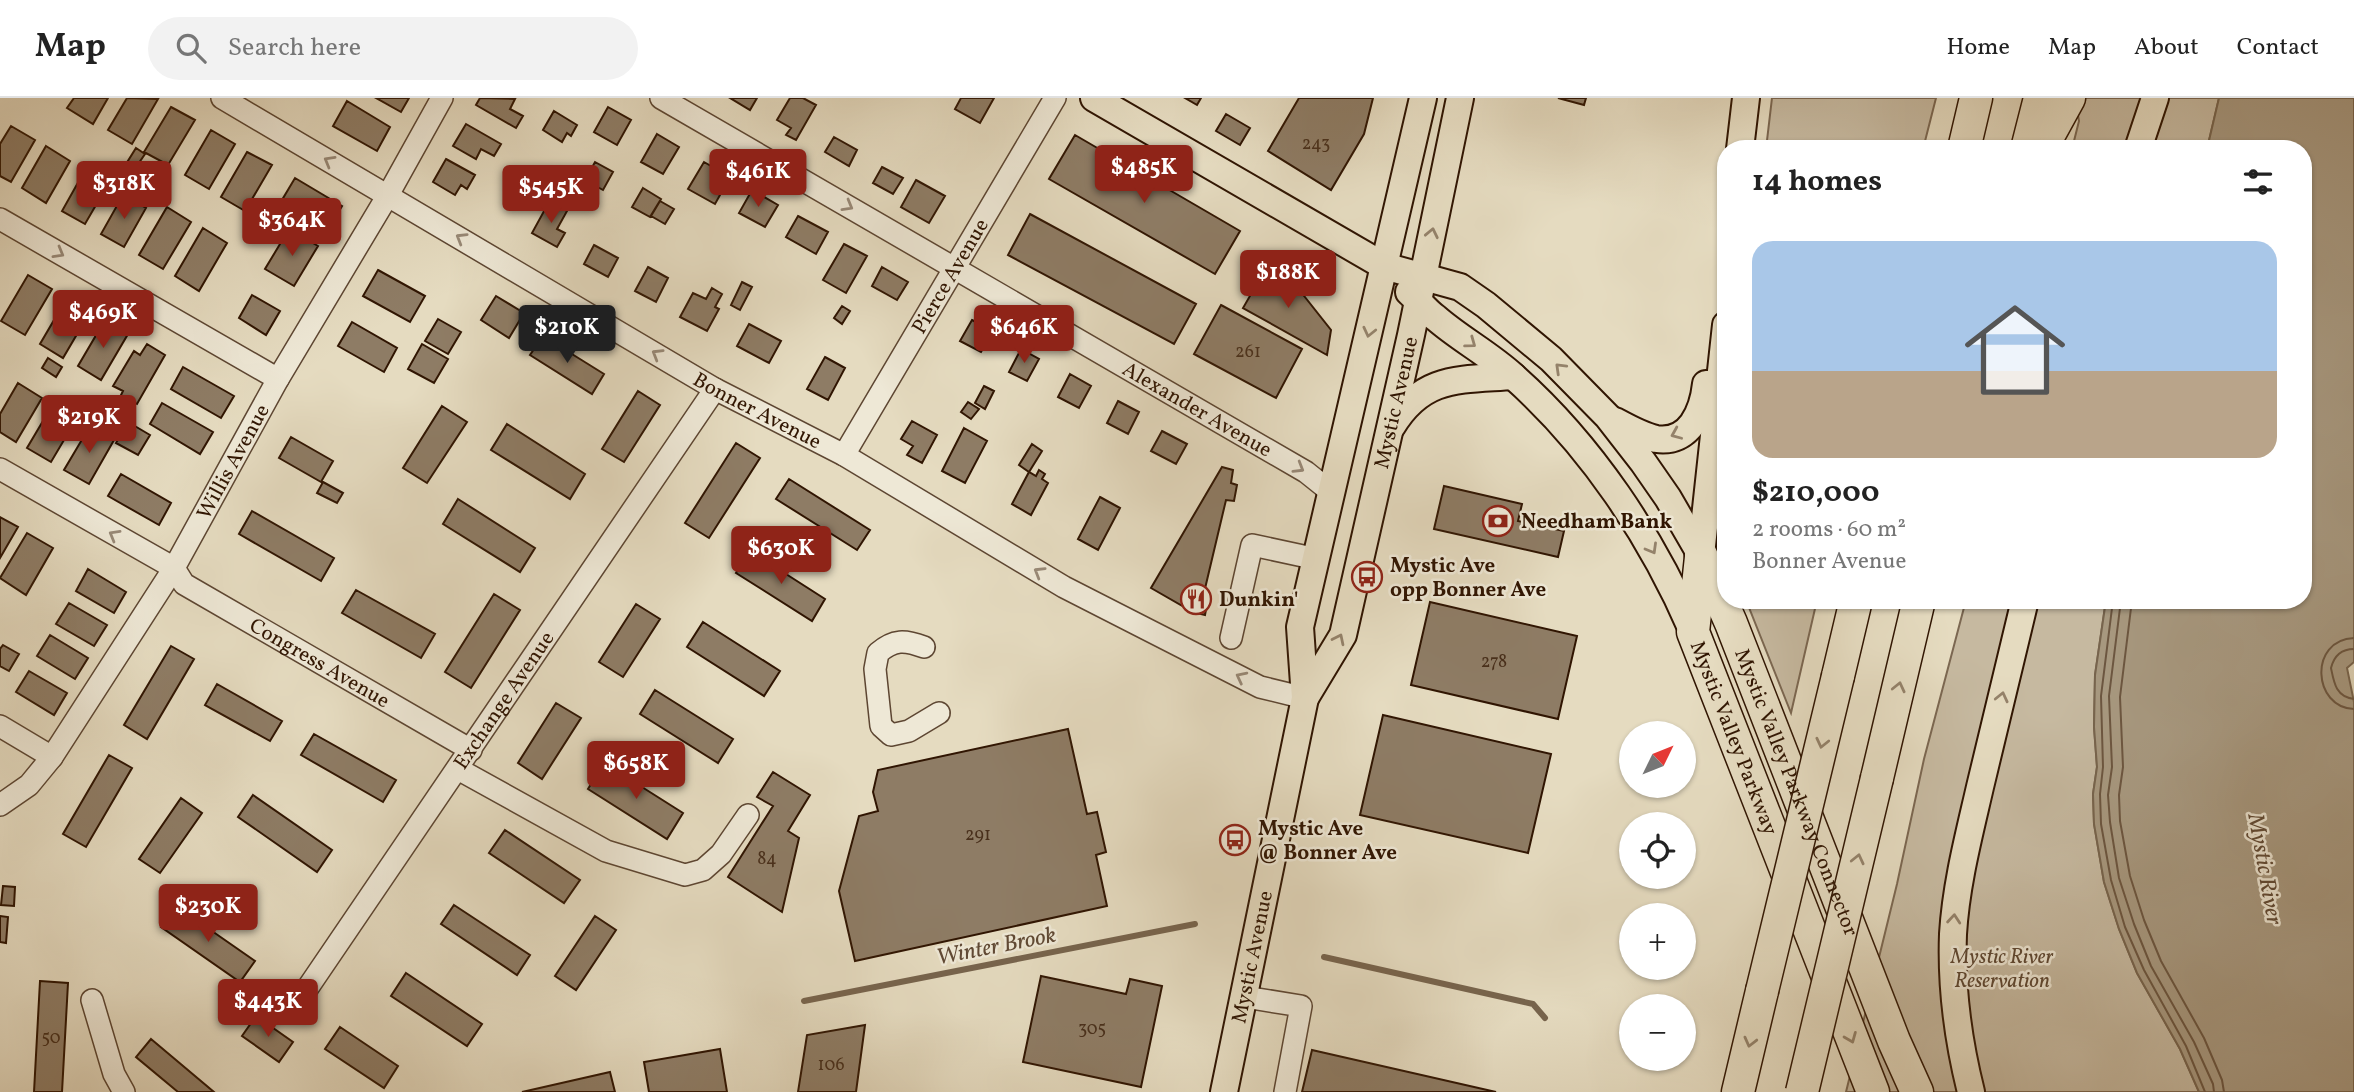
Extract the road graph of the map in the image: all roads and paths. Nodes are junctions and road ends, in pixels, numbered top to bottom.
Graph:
1 (222, 98) edge
2 (442, 98) edge
3 (662, 98) edge
4 (1055, 98) edge
5 (1094, 98) edge
6 (1423, 98) edge
7 (1460, 98) edge
8 (1746, 98) edge
9 (1976, 98) edge
10 (2039, 98) edge
11 (2069, 98) edge
12 (2155, 98) edge
13 (1741, 140) edge
14 (1966, 140) edge
15 (2029, 140) edge
16 (2046, 140) edge
17 (2140, 140) edge
18 (388, 195) junction
19 (0, 219) edge
20 (1384, 265) junction
21 (955, 268) junction
22 (1420, 288) junction
23 (1717, 335) edge
24 (1513, 376) junction
25 (278, 379) junction
26 (715, 389) junction
27 (1717, 408) edge
28 (1608, 417) junction
29 (1388, 433) junction
30 (844, 454) junction
31 (0, 469) edge
32 (1331, 492) junction
33 (1701, 555) junction
34 (1317, 559) junction
35 (174, 568) junction
36 (1717, 591) edge
37 (1725, 609) edge
38 (1854, 609) edge
39 (1917, 609) edge
40 (2023, 609) edge
41 (1693, 632) junction
42 (1231, 638) dead end
43 (924, 647) dead end
44 (1305, 698) junction
45 (939, 713) dead end
46 (0, 726) edge
47 (471, 750) junction
48 (52, 757) junction
49 (458, 769) junction
50 (0, 805) edge
51 (748, 815) dead end
52 (1245, 997) junction
53 (92, 1000) dead end
54 (292, 1011) dead end
55 (124, 1092) edge
56 (1224, 1092) edge
57 (1285, 1092) edge
58 (1738, 1092) edge
59 (1802, 1092) edge
60 (1873, 1092) edge
61 (1917, 1092) edge
62 (1970, 1092) edge

18 -> 1 street, Bonner Avenue
2 - 18 street, Willis Avenue
3 -> 21 street, Alexander Avenue
4 - 21 street, Pierce Avenue
5 - 20 main road, Mystic Valley Parkway Connector
6 - 20 main road, Mystic Avenue
22 -> 7 main road, Mystic Avenue
8 - 13 main road
9 - 14 highway
10 - 15 highway
11 - 16 highway
12 - 17 main road
18 - 25 street, Willis Avenue
26 -> 18 street, Bonner Avenue
19 -> 25 street
20 - 22 main road, Mystic Valley Parkway Connector
20 -> 32 main road, Mystic Avenue
21 - 30 street, Pierce Avenue
21 -> 32 street, Alexander Avenue
22 -> 24 main road
28 -> 22 main road, Mystic Valley Parkway Connector
22 - 29 main road, Mystic Avenue
23 -> 28 main road
24 - 29 main road
24 -> 41 main road
25 - 35 street, Willis Avenue
26 - 30 street, Bonner Avenue
26 - 47 street, Exchange Avenue
27 - 33 main road, Mystic Valley Parkway
28 - 33 main road, Mystic Valley Parkway Connector
44 -> 29 main road, Mystic Avenue
44 -> 30 street, Bonner Avenue
35 -> 31 street, Congress Avenue
32 - 34 main road, Mystic Avenue
33 - 36 highway, Mystic Valley Parkway Connector
33 - 41 highway, Mystic Valley Parkway
34 - 42 street
34 - 44 main road, Mystic Avenue
35 - 47 street, Congress Avenue
35 - 48 street, Willis Avenue
37 - 61 highway, Mystic Valley Parkway Connector
38 -> 58 highway, bridge
59 -> 39 highway, bridge
62 -> 40 main road
41 -> 60 highway, Mystic Valley Parkway
43 - 45 street
44 - 52 main road, Mystic Avenue
46 - 48 street
47 - 49 street, Exchange Avenue
48 - 50 street, Willis Avenue
49 - 51 street
49 - 54 street, Exchange Avenue
52 - 56 main road, Mystic Avenue
52 - 57 street
53 - 55 street

